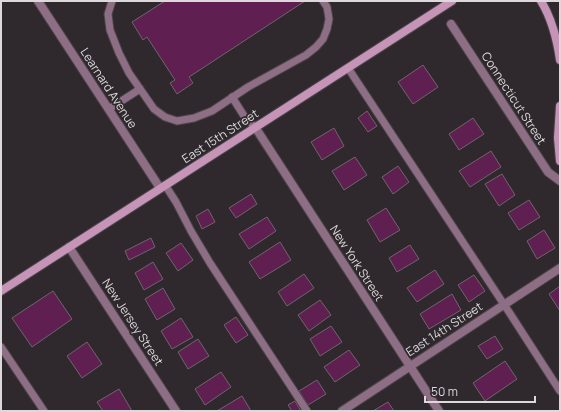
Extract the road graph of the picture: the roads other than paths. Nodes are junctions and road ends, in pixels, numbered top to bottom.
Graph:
1 (38, 1) edge
2 (112, 1) edge
3 (323, 1) edge
4 (452, 1) edge
5 (541, 1) edge
6 (451, 24) dead end
7 (560, 60) edge
8 (348, 68) junction
9 (140, 89) junction
10 (232, 97) junction
11 (560, 106) edge
12 (109, 109) junction
13 (255, 128) junction
14 (560, 161) edge
15 (560, 181) edge
16 (162, 187) junction
17 (69, 247) junction
18 (560, 268) edge
19 (1, 291) edge
20 (504, 305) junction
21 (1, 347) edge
22 (410, 366) junction
23 (560, 391) edge
24 (44, 411) edge
25 (176, 411) edge
26 (307, 411) edge
27 (342, 411) edge
28 (440, 411) edge

1 - 12 street, Learnard Avenue
2 - 9 lane
3 - 10 lane
4 - 8 main road, East 15th Street
5 - 7 main road
6 - 15 street, Connecticut Street
8 - 13 main road, East 15th Street
8 - 20 lane
9 - 10 lane
9 - 12 lane
10 - 13 lane
11 - 14 main road
12 - 16 street, Learnard Avenue
13 - 16 main road, East 15th Street
13 - 22 street, New York Street
16 - 17 main road, East 15th Street
16 - 26 lane
17 - 19 main road, East 15th Street
17 - 25 street, New Jersey Street
18 - 20 street, East 14th Street
20 - 22 street, East 14th Street
20 - 23 lane
21 - 24 lane
22 - 27 street, East 14th Street
22 - 28 street, New York Street

